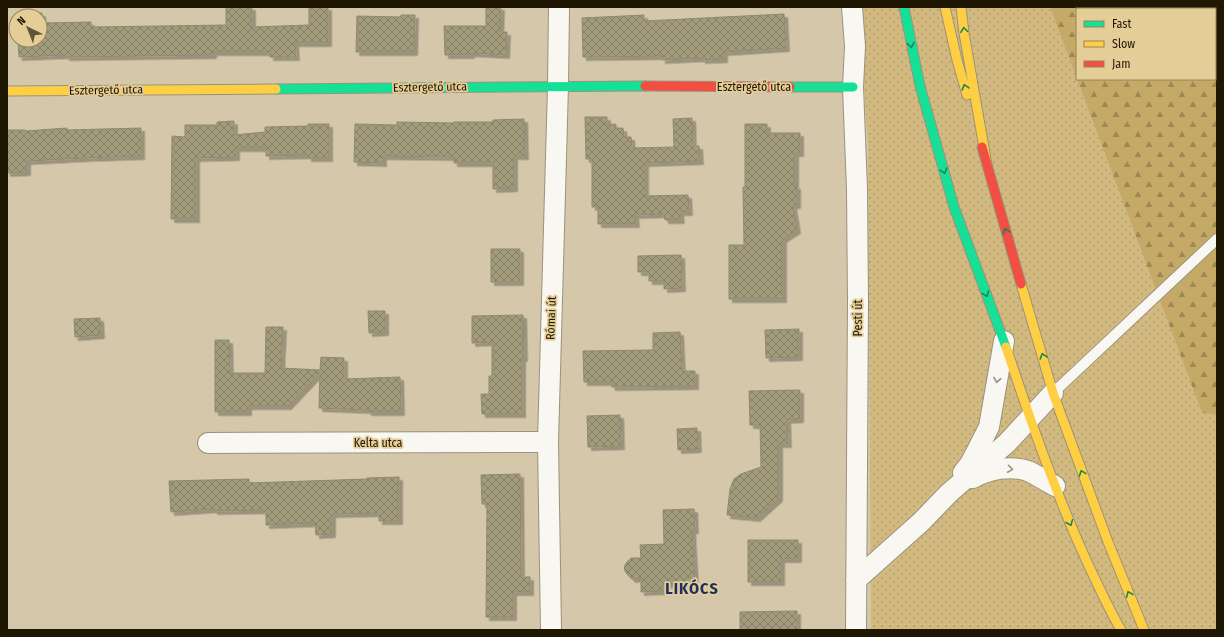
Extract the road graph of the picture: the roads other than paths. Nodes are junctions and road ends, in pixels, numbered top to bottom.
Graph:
1 (559, 7) edge
2 (852, 7) edge
3 (904, 7) edge
4 (945, 7) edge
5 (961, 7) edge
6 (558, 86) junction
7 (853, 87) junction
8 (7, 91) edge
9 (987, 165) junction
10 (1217, 239) edge
11 (1004, 341) junction
12 (1053, 393) junction
13 (1030, 418) junction
14 (548, 442) junction
15 (208, 443) dead end
16 (1055, 486) junction
17 (949, 493) junction
18 (856, 580) junction
19 (551, 630) edge
20 (856, 630) edge
21 (1121, 630) edge
22 (1144, 630) edge

1 - 6 street, Római út
2 - 7 street, Pesti út
3 -> 11 main road
9 -> 4 main road
9 -> 5 main road
6 - 7 main road, Esztergető utca
6 - 8 main road, Esztergető utca
6 - 14 street, Római út
7 - 18 street, Pesti út
12 -> 9 main road
10 - 12 lane
11 - 13 main road
11 -> 17 street
12 - 13 street
22 -> 12 main road
13 - 16 main road
13 - 17 street
14 - 15 street, Kelta utca
14 - 19 street, Római út
17 -> 16 street
16 -> 21 main road
17 - 18 street
18 - 20 street, Pesti út

